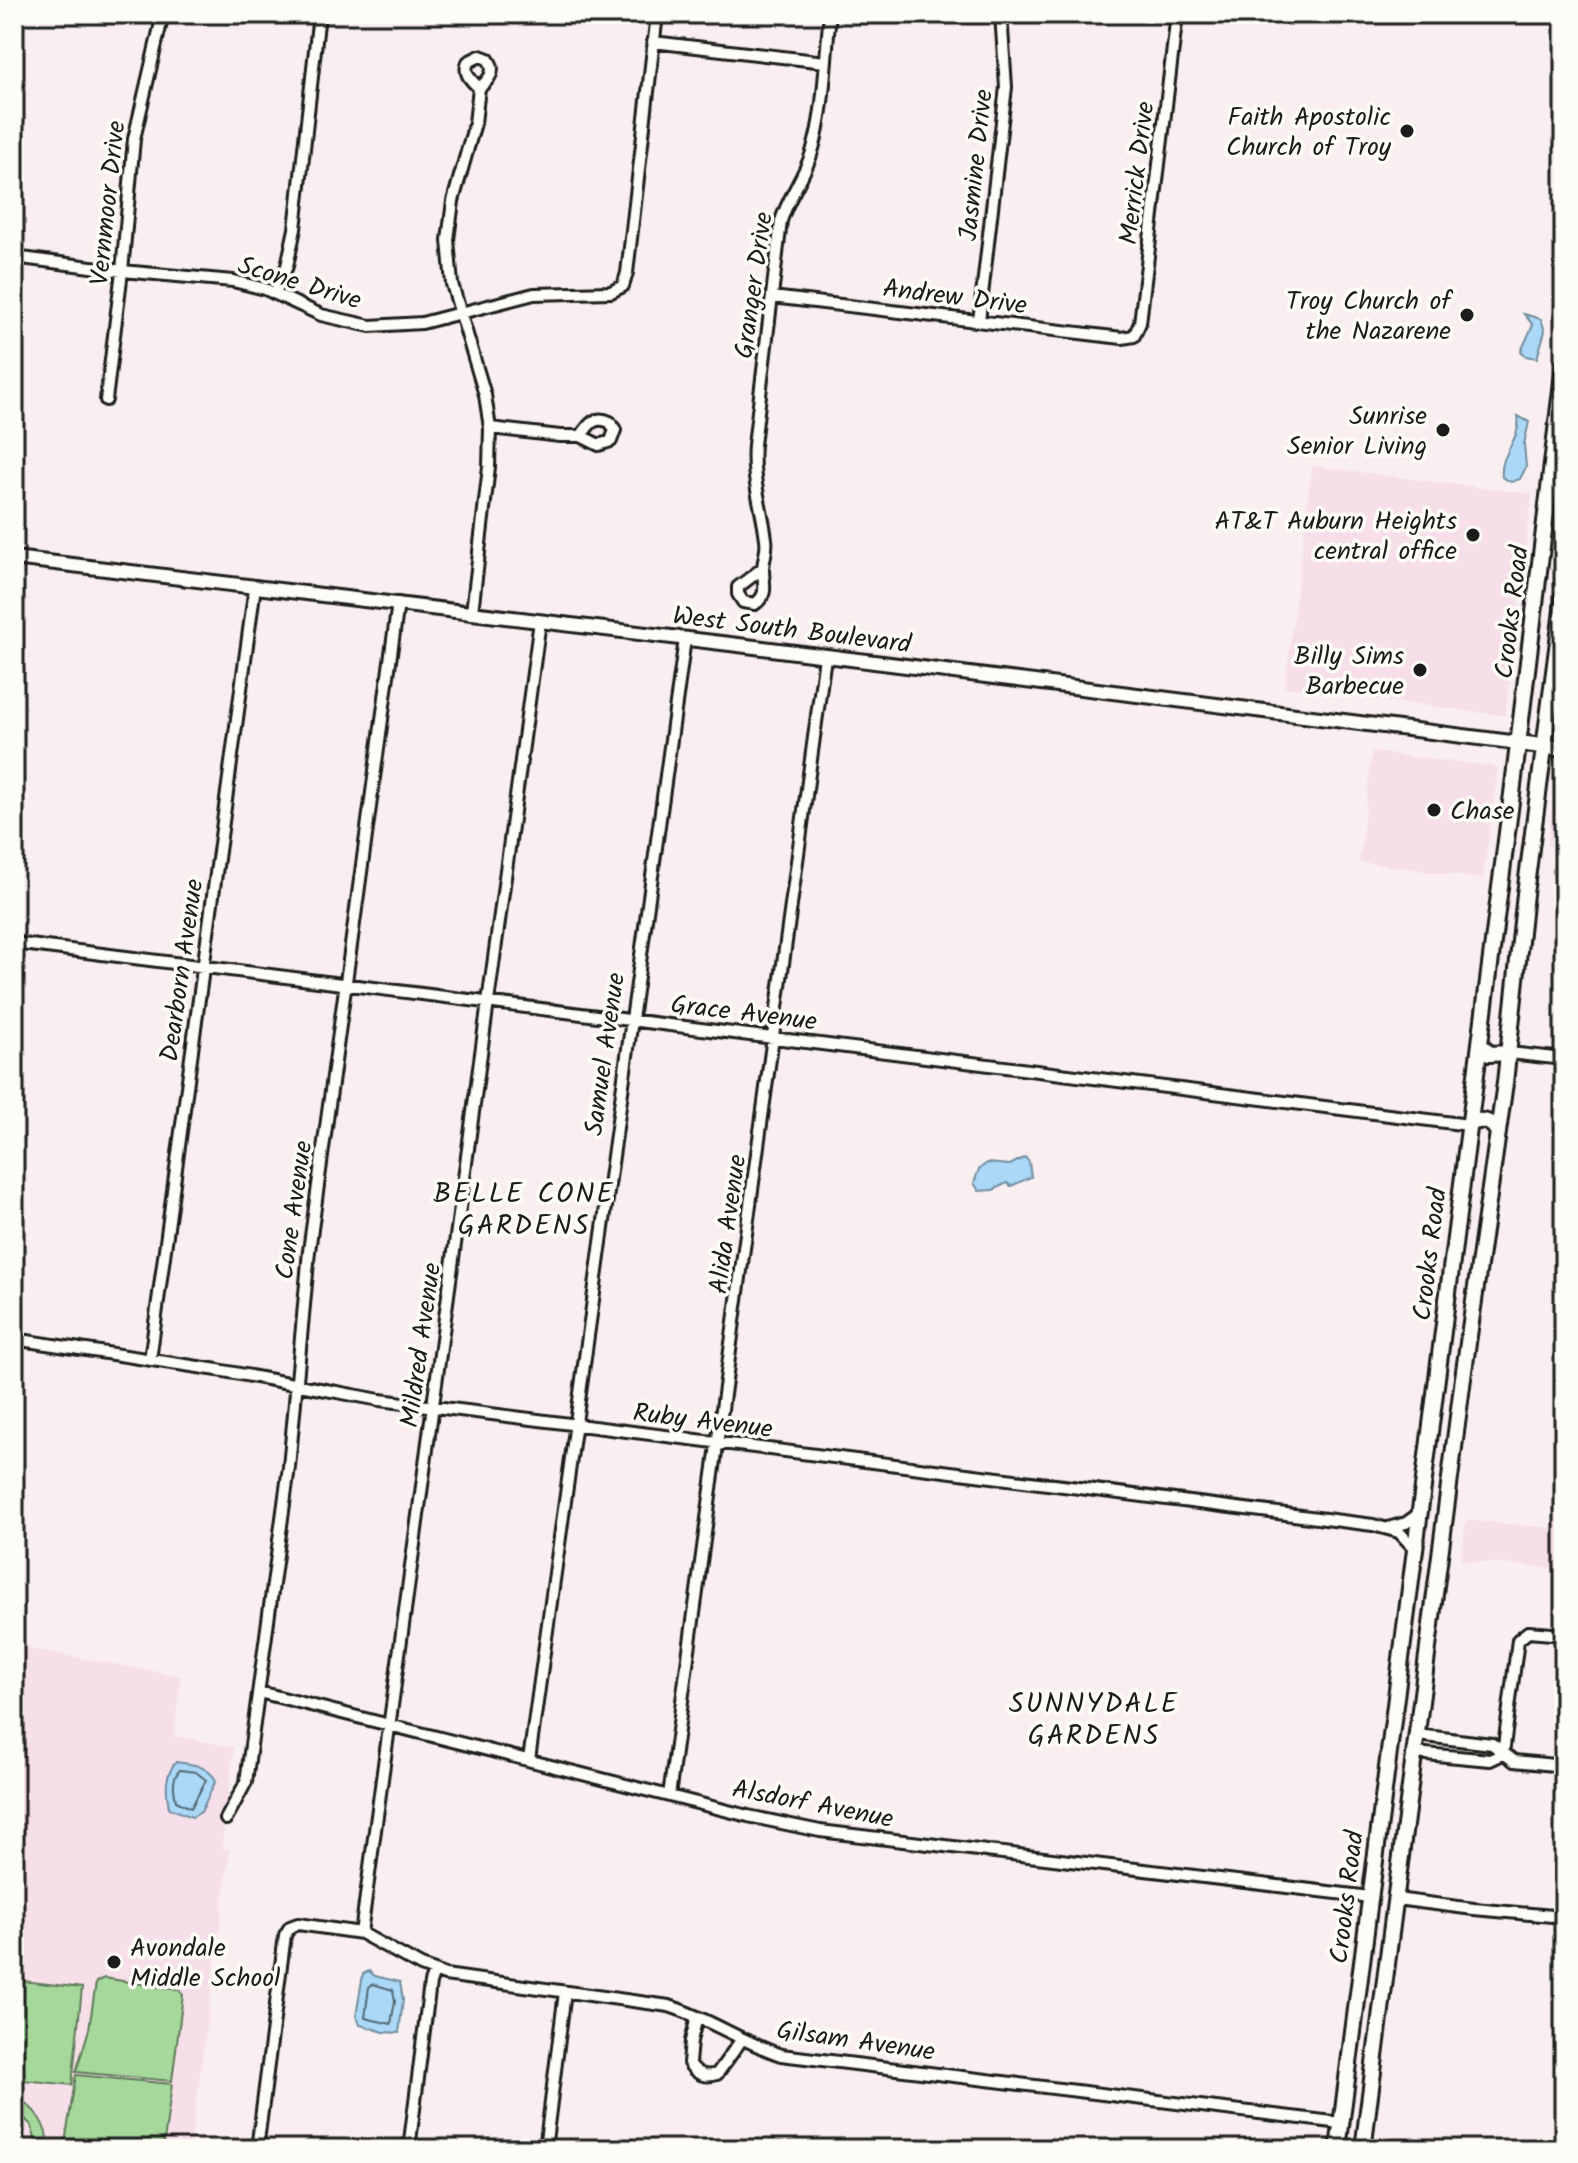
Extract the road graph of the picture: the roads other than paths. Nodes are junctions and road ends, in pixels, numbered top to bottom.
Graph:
1 (163, 14) edge
2 (319, 14) edge
3 (657, 14) edge
4 (830, 14) edge
5 (1001, 14) edge
6 (1177, 14) edge
7 (653, 42) junction
8 (825, 62) junction
9 (479, 88) dead end
10 (14, 257) edge
11 (122, 271) junction
12 (275, 294) junction
13 (772, 297) junction
14 (460, 313) junction
15 (979, 321) junction
16 (1134, 336) joint
17 (1564, 365) edge
18 (106, 400) dead end
19 (490, 428) junction
20 (581, 436) dead end
21 (1559, 448) edge
22 (14, 558) edge
23 (763, 568) dead end
24 (255, 586) junction
25 (1564, 595) edge
26 (398, 603) junction
27 (472, 612) junction
28 (540, 621) junction
29 (685, 639) junction
30 (825, 657) junction
31 (1526, 686) junction
32 (1551, 696) junction
33 (1519, 743) junction
34 (1544, 746) junction
35 (1564, 749) edge
36 (1512, 794) junction
37 (1536, 806) junction
38 (14, 943) edge
39 (204, 966) junction
40 (346, 984) junction
41 (489, 1002) junction
42 (632, 1020) junction
43 (774, 1038) junction
44 (1480, 1044) junction
45 (1509, 1053) junction
46 (1564, 1059) edge
47 (1469, 1125) junction
48 (1498, 1133) junction
49 (14, 1339) edge
50 (150, 1360) junction
51 (295, 1385) junction
52 (433, 1407) junction
53 (576, 1426) junction
54 (719, 1444) junction
55 (1420, 1513) junction
56 (1388, 1528) junction
57 (1443, 1538) junction
58 (1416, 1550) junction
59 (1564, 1635) edge
60 (1400, 1675) junction
61 (259, 1692) junction
62 (1423, 1694) junction
63 (390, 1725) junction
64 (1417, 1735) junction
65 (1415, 1753) junction
66 (1503, 1754) junction
67 (529, 1760) junction
68 (1564, 1766) edge
69 (669, 1796) junction
70 (226, 1819) dead end
71 (1370, 1897) junction
72 (1396, 1899) junction
73 (1564, 1917) edge
74 (361, 1933) junction
75 (434, 1972) junction
76 (1358, 1989) junction
77 (565, 1992) junction
78 (1382, 2007) junction
79 (697, 2017) junction
80 (742, 2039) junction
81 (1341, 2123) junction
82 (1364, 2143) edge
83 (257, 2149) edge
84 (409, 2149) edge
85 (545, 2149) edge
86 (1338, 2149) edge

1 - 11 street, Vernmoor Drive
2 - 12 street
3 - 7 street
4 - 8 street, Granger Drive
5 - 15 street, Jasmine Drive
6 - 16 street, Merrick Drive
7 - 8 street
7 - 14 street, Scone Drive
8 - 13 street, Granger Drive
9 - 14 street
10 - 11 street, Scone Drive
11 - 12 street, Scone Drive
11 - 18 street, Vernmoor Drive
12 - 14 street, Scone Drive
13 - 15 street, Andrew Drive
13 - 23 street, Granger Drive
14 - 19 street
15 - 16 street, Andrew Drive
17 - 21 main road, Crooks Road
19 - 20 street
19 - 27 street
21 - 31 main road, Crooks Road
22 - 24 street, West South Boulevard
24 - 26 street, West South Boulevard
24 - 39 street, Dearborn Avenue
25 - 32 main road, Crooks Road
26 - 27 street, West South Boulevard
26 - 40 street, Cone Avenue
27 - 28 street, West South Boulevard
28 - 29 street, West South Boulevard
28 - 41 street, Mildred Avenue
29 - 30 street, West South Boulevard
29 - 42 street, Samuel Avenue
30 - 33 street, West South Boulevard
30 - 43 street, Alida Avenue
31 - 32 main road
31 - 33 main road, Crooks Road
32 - 34 main road, Crooks Road
33 - 34 main road, West South Boulevard
33 - 36 main road, Crooks Road
34 - 35 main road, West South Boulevard
34 - 37 main road, Crooks Road
36 - 37 main road
36 - 44 main road, Crooks Road
37 - 45 main road, Crooks Road
38 - 39 street, Grace Avenue
39 - 40 street, Grace Avenue
39 - 50 street, Dearborn Avenue
40 - 41 street, Grace Avenue
40 - 51 street, Cone Avenue
41 - 42 street, Grace Avenue
41 - 52 street, Mildred Avenue
42 - 43 street, Grace Avenue
42 - 53 street, Samuel Avenue
43 - 47 street, Grace Avenue
43 - 54 street, Alida Avenue
44 - 45 main road
44 - 47 main road, Crooks Road
45 - 46 street
45 - 48 main road, Crooks Road
47 - 48 main road
47 - 55 main road, Crooks Road
48 - 57 main road, Crooks Road
49 - 50 street, Ruby Avenue
50 - 51 street, Ruby Avenue
51 - 52 street, Ruby Avenue
51 - 61 street, Cone Avenue
52 - 53 street, Ruby Avenue
52 - 63 street, Mildred Avenue
53 - 54 street, Ruby Avenue
53 - 67 street, Samuel Avenue
54 - 56 street, Ruby Avenue
54 - 69 street, Alida Avenue
55 - 56 street
55 - 57 main road
55 - 58 main road, Crooks Road
56 - 58 street
57 - 62 main road, Crooks Road
58 - 60 main road, Crooks Road
59 - 66 street
60 - 62 main road
60 - 71 main road, Crooks Road
61 - 63 street, Alsdorf Avenue
61 - 70 street, Cone Avenue
62 - 64 main road, Crooks Road
63 - 67 street, Alsdorf Avenue
63 - 74 street, Mildred Avenue
64 - 65 main road, Crooks Road
64 - 66 street
65 - 66 street
65 - 72 main road, Crooks Road
66 - 68 street
67 - 69 street, Alsdorf Avenue
69 - 71 street, Alsdorf Avenue
71 - 76 main road, Crooks Road
72 - 73 street
72 - 78 main road, Crooks Road
74 - 75 street, Gilsam Avenue
74 - 83 street, Gilsam Avenue
75 - 77 street, Gilsam Avenue
75 - 84 street
76 - 78 main road
76 - 81 main road, Crooks Road
77 - 79 street, Gilsam Avenue
77 - 85 street
78 - 82 main road, Crooks Road
79 - 80 street, Gilsam Avenue
79 - 80 street
80 - 81 street, Gilsam Avenue
81 - 82 main road
81 - 86 main road, Crooks Road

